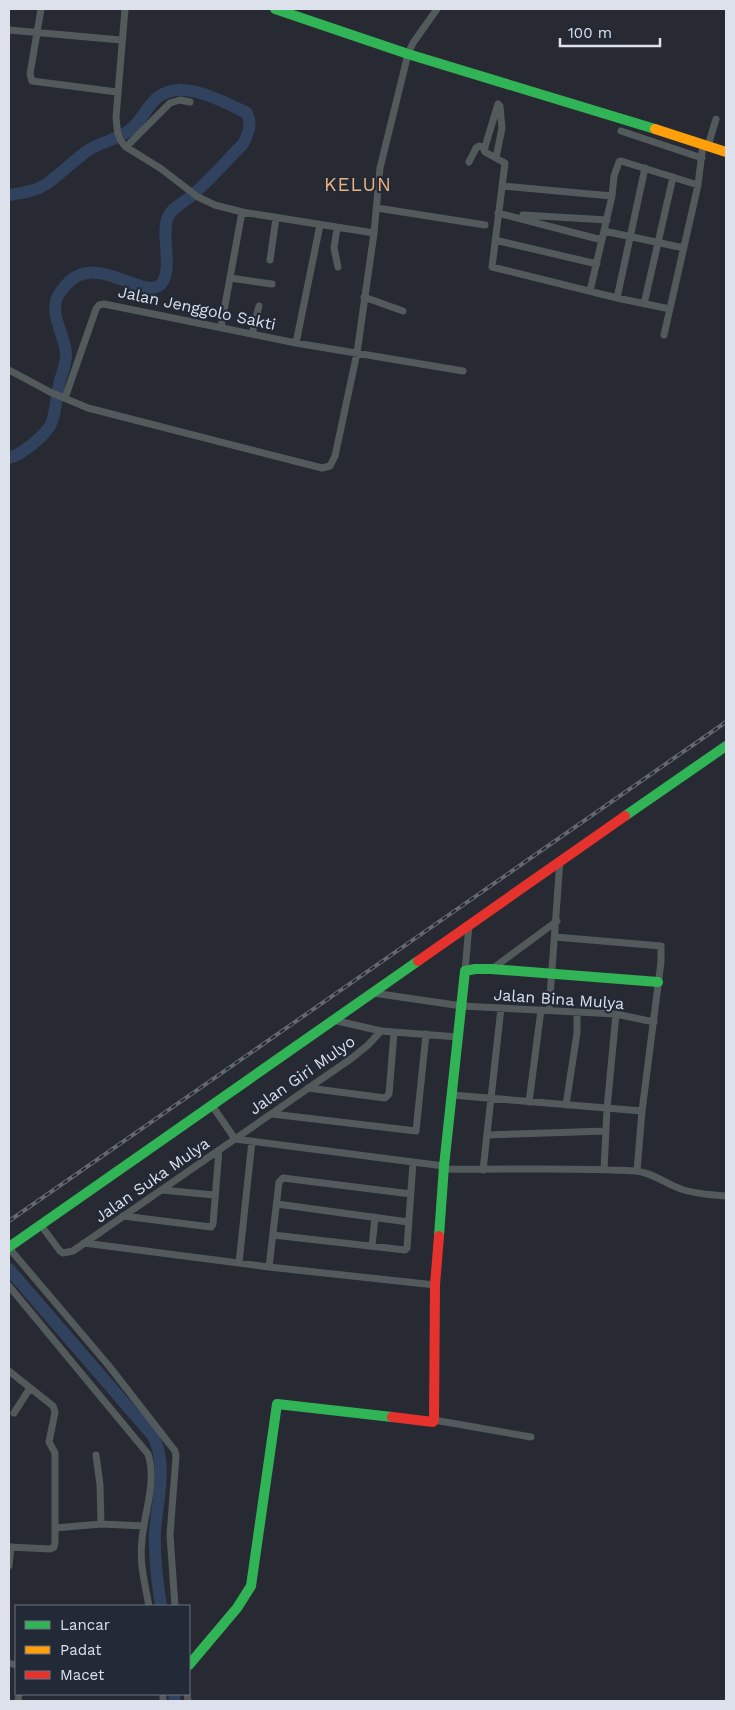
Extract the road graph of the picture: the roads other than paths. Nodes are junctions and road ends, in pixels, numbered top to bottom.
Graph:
1 (41, 9) edge
2 (125, 9) edge
3 (275, 9) edge
4 (437, 9) edge
5 (9, 30) edge
6 (37, 32) junction
7 (121, 40) junction
8 (408, 54) junction
9 (117, 92) junction
10 (190, 102) dead end
11 (716, 120) dead end
12 (621, 132) dead end
13 (123, 145) junction
14 (706, 145) junction
15 (485, 148) junction
16 (726, 152) edge
17 (496, 158) junction
18 (702, 158) junction
19 (469, 162) dead end
20 (646, 168) junction
21 (673, 177) junction
22 (698, 185) junction
23 (502, 186) junction
24 (612, 196) junction
25 (377, 208) junction
26 (242, 212) junction
27 (498, 213) junction
28 (508, 215) junction
29 (276, 218) junction
30 (607, 220) junction
31 (320, 225) junction
32 (485, 226) dead end
33 (337, 228) junction
34 (604, 231) junction
35 (374, 233) junction
36 (632, 236) junction
37 (495, 240) junction
38 (602, 240) junction
39 (658, 242) junction
40 (684, 248) junction
41 (270, 260) dead end
42 (597, 264) junction
43 (338, 267) dead end
44 (230, 278) junction
45 (272, 284) dead end
46 (590, 291) junction
47 (364, 297) junction
48 (617, 298) junction
49 (644, 304) junction
50 (259, 306) dead end
51 (670, 309) junction
52 (403, 311) dead end
53 (221, 327) junction
54 (252, 334) junction
55 (664, 335) dead end
56 (296, 343) junction
57 (357, 353) junction
58 (9, 370) edge
59 (463, 371) dead end
60 (63, 397) junction
61 (726, 746) edge
62 (560, 860) junction
63 (556, 921) junction
64 (469, 924) junction
65 (555, 937) junction
66 (491, 969) junction
67 (465, 971) junction
68 (551, 972) junction
69 (658, 982) junction
70 (373, 993) junction
71 (462, 1006) junction
72 (501, 1008) junction
73 (545, 1010) junction
74 (577, 1012) junction
75 (616, 1014) junction
76 (333, 1020) junction
77 (654, 1022) junction
78 (381, 1031) junction
79 (394, 1032) junction
80 (426, 1034) junction
81 (458, 1037) junction
82 (308, 1088) junction
83 (452, 1095) junction
84 (491, 1099) junction
85 (529, 1102) junction
86 (211, 1104) junction
87 (566, 1105) junction
88 (607, 1109) junction
89 (642, 1111) junction
90 (272, 1114) junction
91 (606, 1132) junction
92 (487, 1135) junction
93 (235, 1139) junction
94 (252, 1141) junction
95 (219, 1150) junction
96 (413, 1162) junction
97 (444, 1168) junction
98 (483, 1170) junction
99 (604, 1170) junction
100 (637, 1171) junction
101 (162, 1190) junction
102 (410, 1194) junction
103 (214, 1195) junction
104 (726, 1196) edge
105 (278, 1204) junction
106 (123, 1216) junction
107 (375, 1218) junction
108 (408, 1222) junction
109 (40, 1224) junction
110 (273, 1235) junction
111 (84, 1243) junction
112 (372, 1246) junction
113 (9, 1248) edge
114 (239, 1263) junction
115 (269, 1267) junction
116 (435, 1285) junction
117 (9, 1286) edge
118 (9, 1371) edge
119 (30, 1388) junction
120 (14, 1413) dead end
121 (434, 1420) junction
122 (531, 1437) dead end
123 (96, 1455) dead end
124 (101, 1524) junction
125 (144, 1526) junction
126 (55, 1528) junction
127 (10, 1547) edge
128 (9, 1566) edge
129 (149, 1605) edge
130 (175, 1605) edge
131 (190, 1664) edge

1 - 6 street
2 - 7 street
3 - 8 street
4 - 8 street
5 - 6 street
6 - 7 street
6 - 9 street
7 - 9 street
8 - 14 street
8 - 25 street
9 - 13 street
10 - 13 street
11 - 14 street
12 - 18 street
13 - 26 street
14 - 16 street
14 - 18 street
15 - 17 street
15 - 17 street
15 - 19 street
17 - 23 street
18 - 22 street
20 - 21 street
20 - 24 street
20 - 36 street
21 - 22 street
21 - 39 street
22 - 40 street
23 - 24 street
23 - 27 street
24 - 30 street
25 - 32 street
25 - 35 street
26 - 29 street
26 - 44 street
27 - 28 street
27 - 37 street
28 - 30 street
28 - 38 street
29 - 31 street
29 - 41 street
30 - 34 street
31 - 33 street
31 - 56 street
33 - 35 street
33 - 43 street
34 - 36 street
34 - 38 street
35 - 47 street
36 - 39 street
36 - 48 street
37 - 42 street
37 - 46 street
38 - 42 street
39 - 40 street
39 - 49 street
40 - 51 street
42 - 46 street
44 - 45 street
44 - 53 street
46 - 48 street
47 - 52 street
47 - 57 street
48 - 49 street
49 - 51 street
50 - 54 street
51 - 55 street
53 - 54 street, Jalan Jenggolo Sakti
53 - 60 street, Jalan Jenggolo Sakti
54 - 56 street, Jalan Jenggolo Sakti
56 - 57 street, Jalan Jenggolo Sakti
57 - 59 street, Jalan Jenggolo Sakti
57 - 60 street
58 - 60 street
61 - 62 street
62 - 63 street
62 - 64 street
63 - 65 street
63 - 66 street
64 - 67 street
64 - 70 street
65 - 68 street
65 - 69 street
66 - 67 street
66 - 68 street
67 - 71 street
68 - 69 street
68 - 73 street
69 - 77 street
70 - 71 street, Jalan Bina Mulya
70 - 76 street
71 - 72 street, Jalan Bina Mulya
71 - 81 street
72 - 73 street, Jalan Bina Mulya
72 - 84 street
73 - 74 street, Jalan Bina Mulya
73 - 85 street
74 - 75 street, Jalan Bina Mulya
74 - 87 street
75 - 77 street, Jalan Bina Mulya
75 - 88 street
76 - 78 street
76 - 86 street
77 - 89 street
78 - 79 street
78 - 82 street, Jalan Giri Mulyo
79 - 80 street
79 - 82 street
80 - 81 street
80 - 90 street
81 - 83 street
82 - 90 street, Jalan Giri Mulyo
83 - 84 street
83 - 97 street
84 - 85 street
84 - 92 street
85 - 87 street
86 - 93 street
86 - 109 street
87 - 88 street
88 - 89 street
88 - 91 street
89 - 100 street
90 - 93 street, Jalan Giri Mulyo
91 - 92 street
91 - 99 street
92 - 98 street
93 - 94 street
93 - 95 street, Jalan Suka Mulya
94 - 96 street
94 - 114 street
95 - 101 street, Jalan Suka Mulya
95 - 103 street
96 - 97 street
96 - 102 street
97 - 98 street
97 - 116 street
98 - 99 street
99 - 100 street
100 - 104 street
101 - 103 street
101 - 106 street, Jalan Suka Mulya
102 - 105 street
102 - 108 street
103 - 106 street
105 - 107 street
105 - 110 street
106 - 111 street, Jalan Suka Mulya
107 - 108 street
107 - 112 street
108 - 112 street
109 - 111 street
109 - 113 street
110 - 112 street
110 - 115 street
111 - 114 street
113 - 130 street
114 - 115 street
115 - 116 street
116 - 121 street
117 - 125 street
118 - 119 street
119 - 120 street
119 - 126 street
121 - 122 street
121 - 131 street
123 - 124 street
124 - 125 street
124 - 126 street
125 - 129 street
126 - 127 street
127 - 128 street

